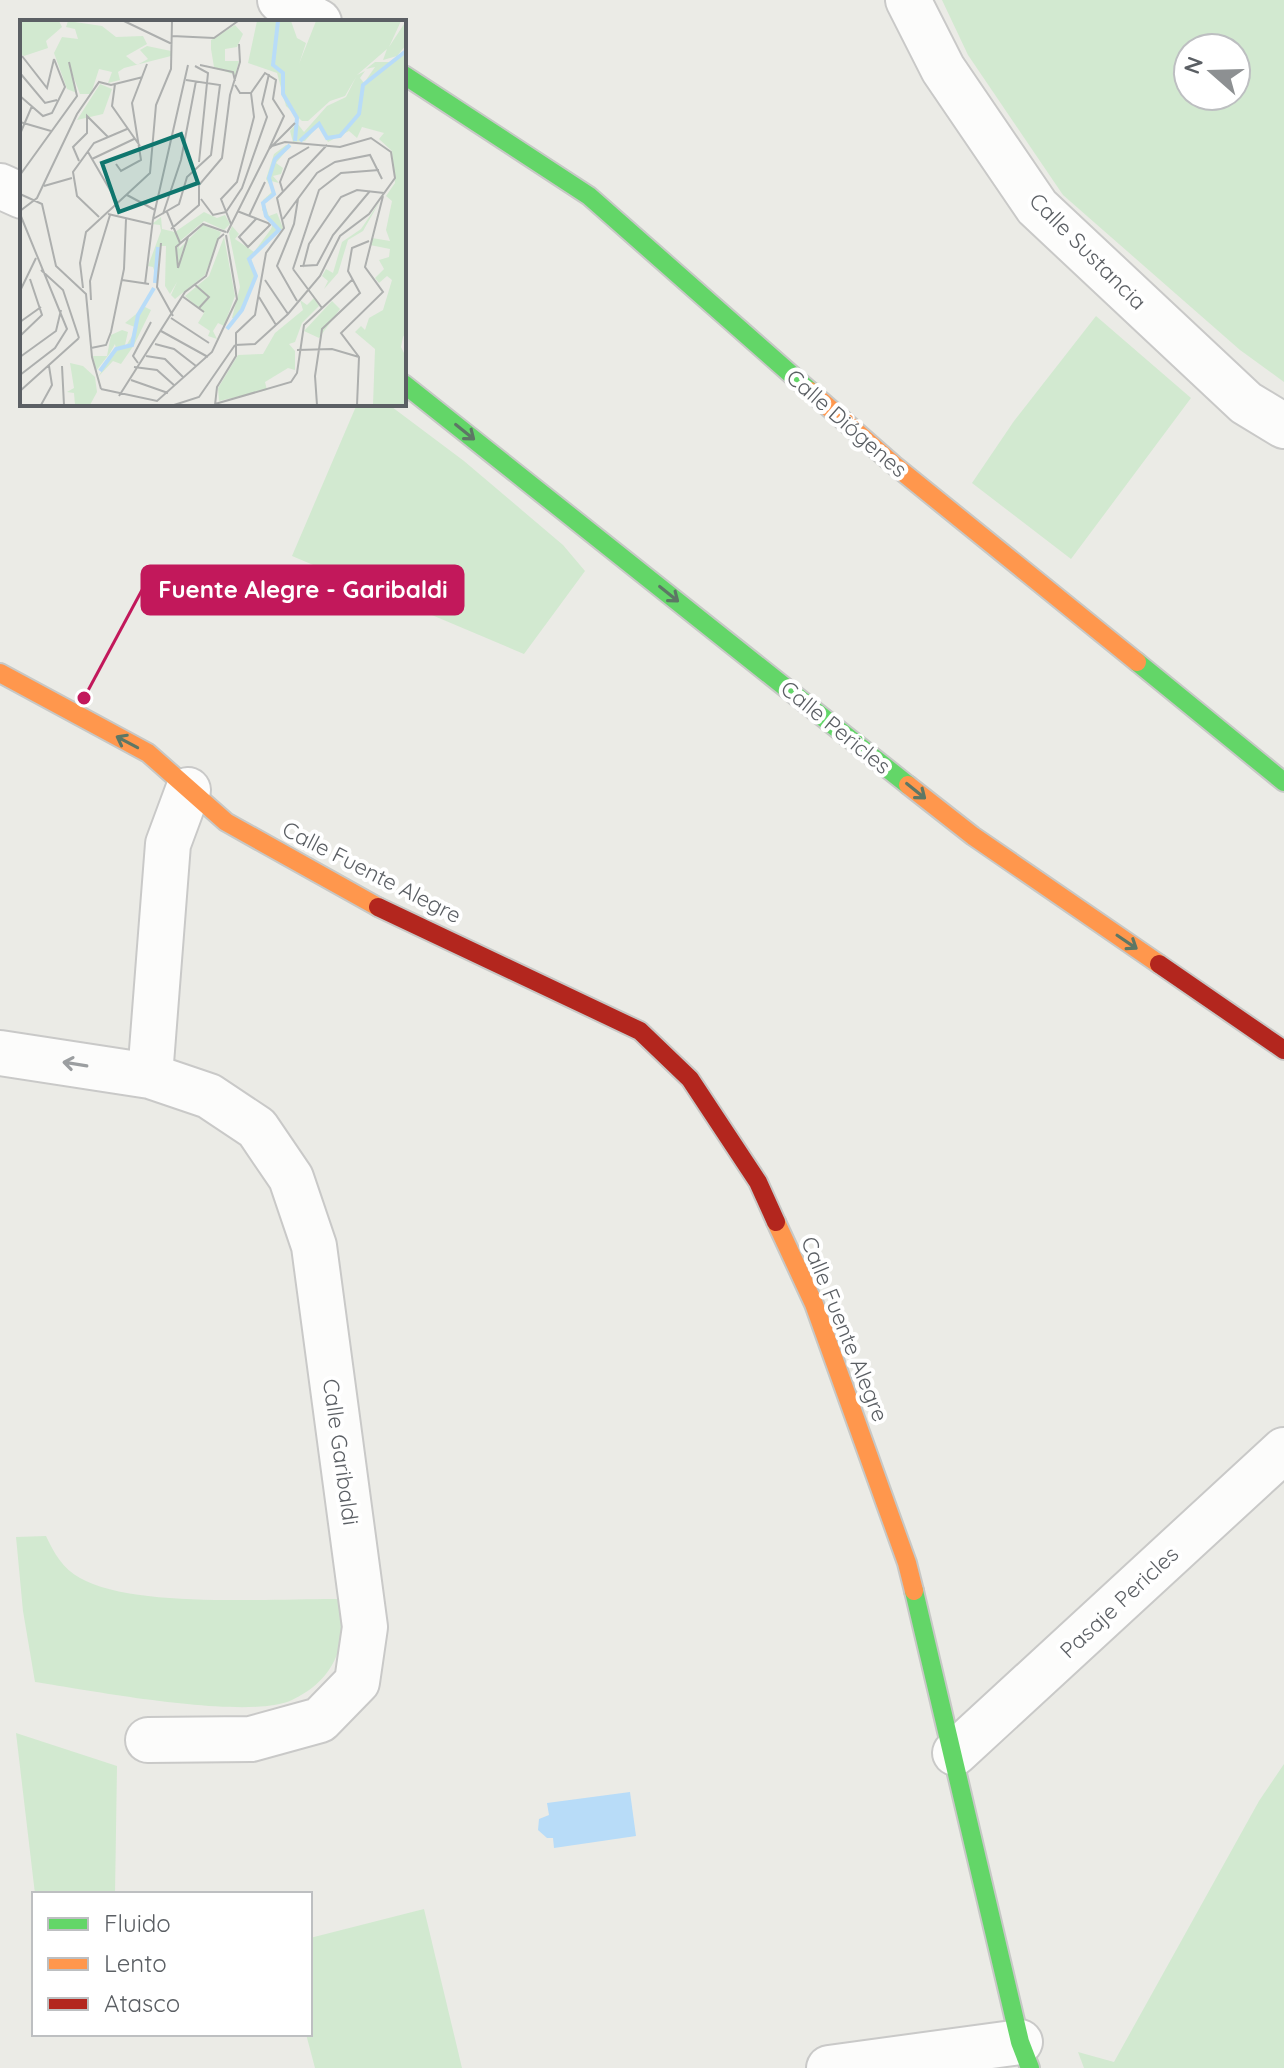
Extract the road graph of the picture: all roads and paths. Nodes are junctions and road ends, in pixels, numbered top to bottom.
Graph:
1 (280, 0) edge
2 (908, 0) edge
3 (315, 20) edge
4 (406, 76) edge
5 (0, 186) edge
6 (20, 195) edge
7 (406, 386) edge
8 (1284, 426) edge
9 (0, 673) edge
10 (1284, 782) edge
11 (188, 790) junction
12 (1284, 1050) edge
13 (0, 1053) edge
14 (150, 1076) junction
15 (1284, 1450) edge
16 (148, 1740) dead end
17 (955, 1753) junction
18 (1025, 2055) edge
19 (829, 2068) edge

1 - 3 street
2 - 8 street, Calle Sustancia
4 - 10 street, Calle Diógenes
5 - 6 street
7 -> 12 street, Calle Pericles
11 -> 9 street, Calle Fuente Alegre
11 - 14 street
11 - 17 street, Calle Fuente Alegre
14 -> 13 street, Calle Garibaldi
14 - 16 street, Calle Garibaldi
15 - 17 street, Pasaje Pericles
17 - 18 street, Calle Fuente Alegre
18 - 19 street

